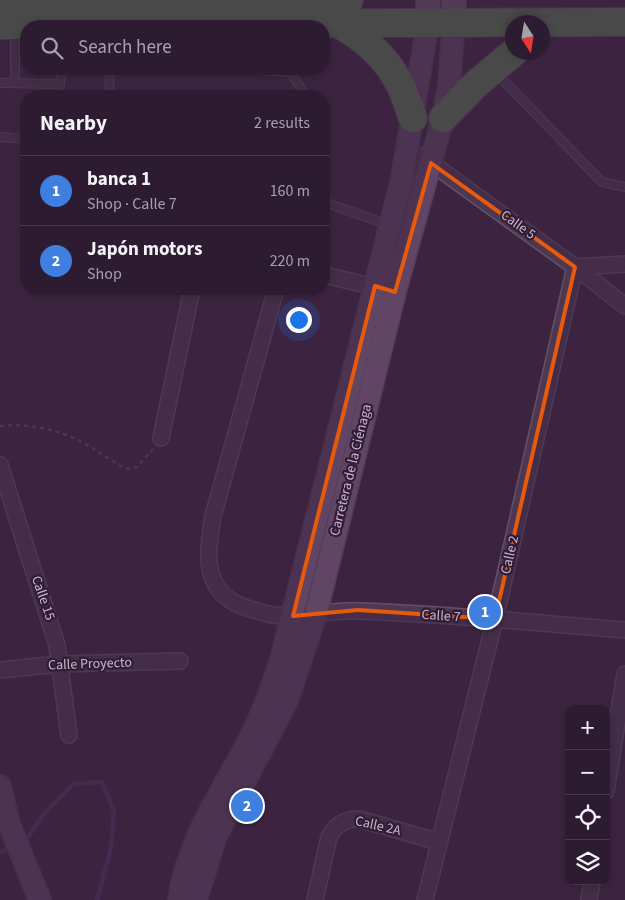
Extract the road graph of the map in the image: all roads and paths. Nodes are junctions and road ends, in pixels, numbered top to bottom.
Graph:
1 (334, 6) edge
2 (441, 11) edge
3 (7, 15) edge
4 (38, 20) edge
5 (139, 20) edge
6 (620, 22) edge
7 (550, 36) edge
8 (505, 59) edge
9 (493, 69) junction
10 (61, 75) edge
11 (110, 75) edge
12 (292, 75) edge
13 (0, 83) edge
14 (15, 83) junction
15 (59, 84) junction
16 (58, 90) edge
17 (109, 90) edge
18 (302, 90) edge
19 (413, 118) junction
20 (442, 118) junction
21 (0, 137) edge
22 (20, 139) edge
23 (407, 149) junction
24 (431, 163) junction
25 (625, 187) edge
26 (330, 204) edge
27 (389, 225) junction
28 (625, 264) edge
29 (575, 267) junction
30 (330, 275) edge
31 (374, 286) junction
32 (395, 292) junction
33 (191, 295) edge
34 (274, 295) edge
35 (625, 306) edge
36 (0, 426) edge
37 (157, 444) joint
38 (0, 465) edge
39 (316, 614) junction
40 (293, 616) junction
41 (495, 620) junction
42 (625, 630) edge
43 (180, 661) dead end
44 (59, 664) junction
45 (0, 670) edge
46 (625, 674) edge
47 (69, 735) dead end
48 (610, 766) edge
49 (0, 786) edge
50 (439, 842) junction
51 (591, 885) edge
52 (40, 900) edge
53 (179, 900) edge
54 (196, 900) edge
55 (315, 900) edge
56 (425, 900) edge
57 (589, 900) edge

1 - 2 highway
1 - 3 highway
1 - 5 highway
1 - 19 highway
2 - 6 highway
2 - 19 street, Carretera de la Ciénaga
2 - 20 street, Carretera de la Ciénaga
3 - 4 highway
3 - 14 lane
6 - 7 highway
8 - 9 highway
9 - 20 highway
9 - 25 lane
10 - 15 lane
11 - 17 lane
12 - 18 lane
13 - 14 lane
14 - 15 lane
15 - 16 lane
19 - 23 street, Carretera de la Ciénaga
20 - 24 street, Carretera de la Ciénaga
21 - 22 lane
23 - 24 street, Calle 5
23 - 27 street, Carretera de la Ciénaga
24 - 29 street, Calle 5
24 - 32 street, Carretera de la Ciénaga
26 - 27 lane
27 - 31 street, Carretera de la Ciénaga
28 - 29 street
29 - 35 street, Calle 5
29 - 41 street, Calle 2
30 - 31 street
31 - 32 street
31 - 40 street, Carretera de la Ciénaga
32 - 39 street, Carretera de la Ciénaga
33 - 37 street
34 - 40 street, Calle 7
36 - 37 path
38 - 44 street, Calle 15
39 - 40 street, Calle 7
39 - 41 street, Calle 7
39 - 54 street, Carretera de la Ciénaga
40 - 53 street, Carretera de la Ciénaga
41 - 42 street, Calle 7
41 - 50 street, Calle 2
43 - 44 street, Calle Proyecto
44 - 45 street, Calle Proyecto
44 - 47 street, Calle 15
46 - 48 street
49 - 52 street
50 - 55 street, Calle 2A
50 - 56 street, Calle 2
51 - 57 street

